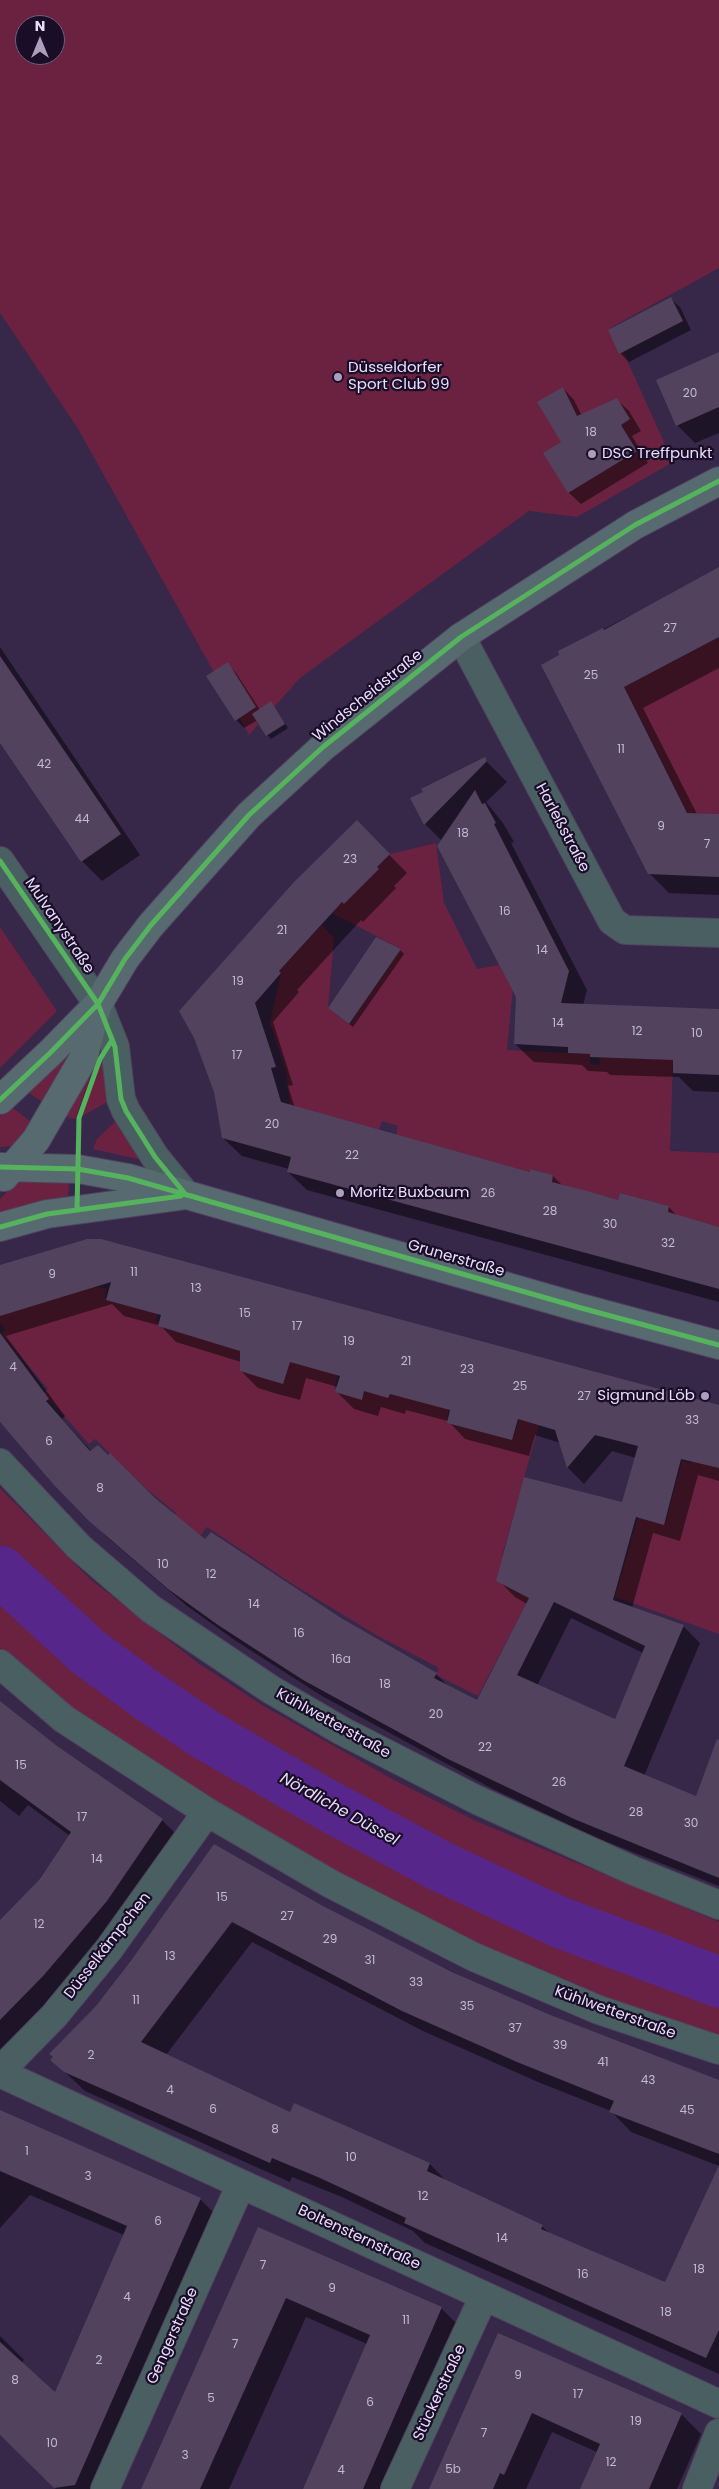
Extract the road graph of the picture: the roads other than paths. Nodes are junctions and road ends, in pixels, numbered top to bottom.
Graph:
1 (719, 481) edge
2 (461, 637) junction
3 (0, 861) edge
4 (719, 933) edge
5 (98, 1004) junction
6 (0, 1100) edge
7 (4, 1172) edge
8 (186, 1195) junction
9 (0, 1227) edge
10 (719, 1345) edge
11 (0, 1463) edge
12 (0, 1664) edge
13 (207, 1812) junction
14 (719, 1905) edge
15 (719, 2050) edge
16 (0, 2072) edge
17 (241, 2184) junction
18 (484, 2296) junction
19 (719, 2404) edge
20 (719, 2433) edge
21 (105, 2489) edge
22 (396, 2489) edge
23 (696, 2489) edge

1 - 2 main road, Windscheidstraße
2 - 4 street, Harleßstraße
2 - 5 main road, Windscheidstraße
3 - 5 street, Mulvanystraße
5 - 6 main road, Windscheidstraße
5 - 7 main road, Windscheidstraße
5 - 8 street
7 - 8 main road, Grunerstraße
8 - 9 main road, Grunerstraße
8 - 10 main road, Grunerstraße
11 - 14 street, Kühlwetterstraße
12 - 13 street, Kühlwetterstraße
13 - 15 street, Kühlwetterstraße
13 - 16 street, Düsselkämpchen
16 - 17 street, Boltensternstraße
17 - 18 street, Boltensternstraße
17 - 21 street, Gengerstraße
18 - 19 street, Boltensternstraße
18 - 22 street, Stückerstraße
20 - 23 street

